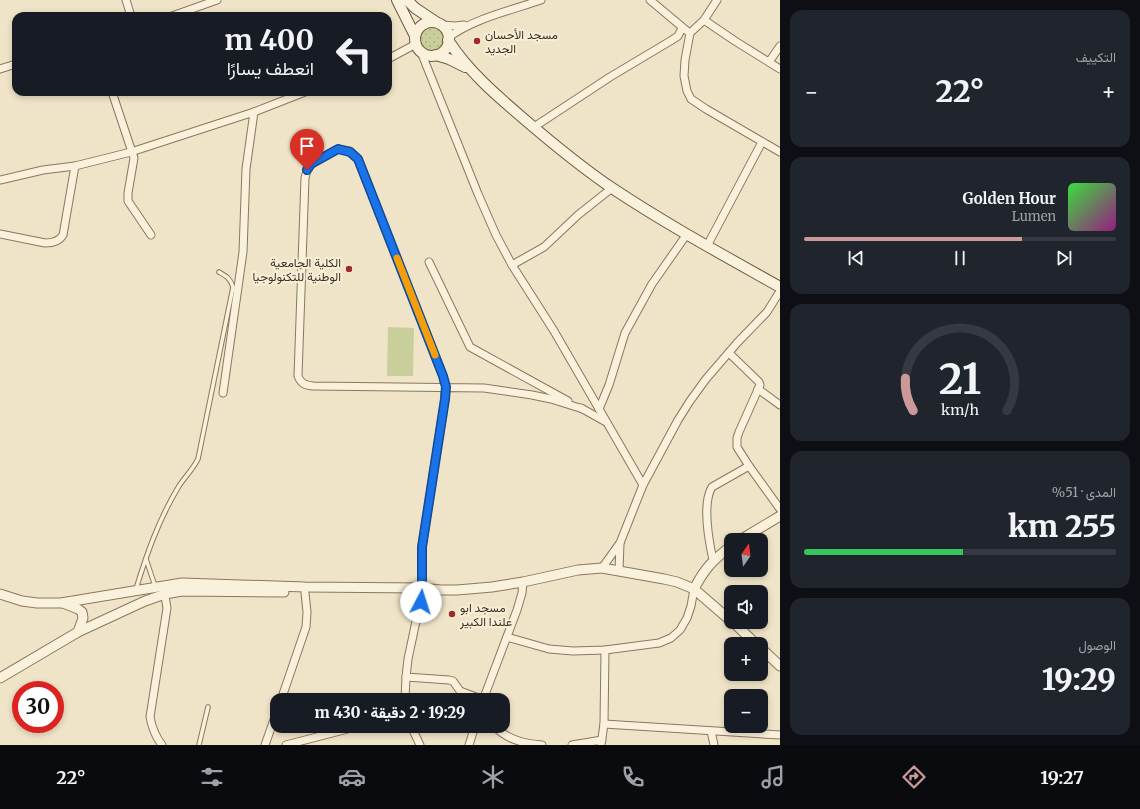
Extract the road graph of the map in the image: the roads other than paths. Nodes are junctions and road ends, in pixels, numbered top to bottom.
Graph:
1 (126, 0) edge
2 (217, 0) edge
3 (396, 0) edge
4 (407, 0) edge
5 (541, 0) edge
6 (650, 0) edge
7 (717, 0) edge
8 (130, 12) edge
9 (183, 12) edge
10 (704, 20) junction
11 (439, 24) junction
12 (472, 24) junction
13 (682, 28) junction
14 (690, 33) junction
15 (448, 39) junction
16 (417, 44) junction
17 (780, 46) edge
18 (436, 55) junction
19 (392, 57) edge
20 (769, 62) junction
21 (12, 65) edge
22 (780, 68) edge
23 (0, 69) edge
24 (472, 71) junction
25 (113, 96) edge
26 (295, 96) edge
27 (254, 112) junction
28 (534, 127) junction
29 (762, 142) junction
30 (131, 152) junction
31 (780, 152) edge
32 (75, 166) junction
33 (0, 180) edge
34 (612, 188) junction
35 (0, 234) edge
36 (687, 234) junction
37 (151, 235) dead end
38 (706, 246) junction
39 (429, 262) dead end
40 (512, 265) junction
41 (219, 272) dead end
42 (780, 287) edge
43 (780, 292) edge
44 (729, 353) junction
45 (446, 387) junction
46 (758, 390) junction
47 (223, 393) dead end
48 (780, 405) edge
49 (583, 409) junction
50 (599, 409) junction
51 (607, 422) junction
52 (749, 466) junction
53 (644, 485) junction
54 (780, 509) edge
55 (780, 516) edge
56 (752, 533) edge
57 (620, 543) junction
58 (724, 551) edge
59 (146, 558) junction
60 (713, 560) junction
61 (602, 568) junction
62 (619, 571) junction
63 (523, 582) junction
64 (694, 589) junction
65 (136, 590) junction
66 (422, 590) junction
67 (160, 591) junction
68 (304, 593) junction
69 (0, 594) edge
70 (61, 602) junction
71 (724, 614) edge
72 (740, 629) edge
73 (78, 632) junction
74 (507, 637) junction
75 (749, 637) edge
76 (605, 650) junction
77 (768, 655) edge
78 (780, 666) edge
79 (406, 677) junction
80 (0, 678) edge
81 (283, 693) edge
82 (405, 693) edge
83 (465, 693) edge
84 (487, 693) edge
85 (208, 707) dead end
86 (604, 724) junction
87 (270, 731) edge
88 (711, 731) junction
89 (332, 733) edge
90 (414, 733) edge
91 (473, 733) edge
92 (503, 733) edge
93 (780, 735) edge
94 (602, 742) edge
95 (162, 745) edge
96 (199, 745) edge
97 (265, 745) edge
98 (286, 745) edge
99 (420, 745) edge
100 (469, 745) edge
101 (542, 745) edge
102 (572, 745) edge
103 (714, 745) edge

1 - 8 street
2 - 9 street
3 - 16 main road
4 - 11 main road
5 - 12 street
6 - 13 street
7 - 10 street
10 - 14 street
10 - 20 street
11 - 12 street
11 - 15 main road
11 - 16 main road
12 - 15 street
13 - 14 street
13 - 28 street
14 - 29 street
15 - 18 main road
15 - 24 main road
16 - 18 main road
16 - 19 street
16 - 40 street
17 - 20 street
18 - 24 main road
20 - 22 street
21 - 23 street
24 - 28 main road
25 - 30 street
26 - 27 street
27 - 30 street
27 - 47 street
28 - 34 main road
29 - 31 street
29 - 38 street
30 - 32 street
30 - 37 street
32 - 33 street
32 - 35 street
34 - 36 main road
34 - 40 street
36 - 38 main road
36 - 50 street
38 - 42 main road
39 - 49 street
40 - 50 street
41 - 59 lane
43 - 44 street
44 - 46 street
44 - 53 street
45 - 45 street
45 - 49 street
45 - 66 street
46 - 48 street
46 - 52 street
49 - 51 street
50 - 51 street
51 - 53 street
52 - 54 street
52 - 60 street
53 - 57 street
55 - 56 street
57 - 61 street
57 - 62 street
58 - 60 street
59 - 65 lane
59 - 67 lane
60 - 64 street
61 - 62 street
61 - 63 street
62 - 64 street
63 - 66 street
63 - 74 street
64 - 71 street
64 - 76 street
65 - 67 street
65 - 70 street
66 - 67 street
66 - 68 street
66 - 79 street
67 - 68 street
67 - 73 street
67 - 95 street
68 - 81 street
69 - 70 street
70 - 73 street
72 - 75 street
73 - 80 street
74 - 76 street
74 - 84 street
76 - 86 street
77 - 78 street
79 - 82 street
79 - 83 street
85 - 96 lane
86 - 88 street
86 - 94 street
87 - 97 street
88 - 93 street
88 - 103 street
89 - 98 street
90 - 99 street
91 - 100 street
92 - 101 street
94 - 102 street

